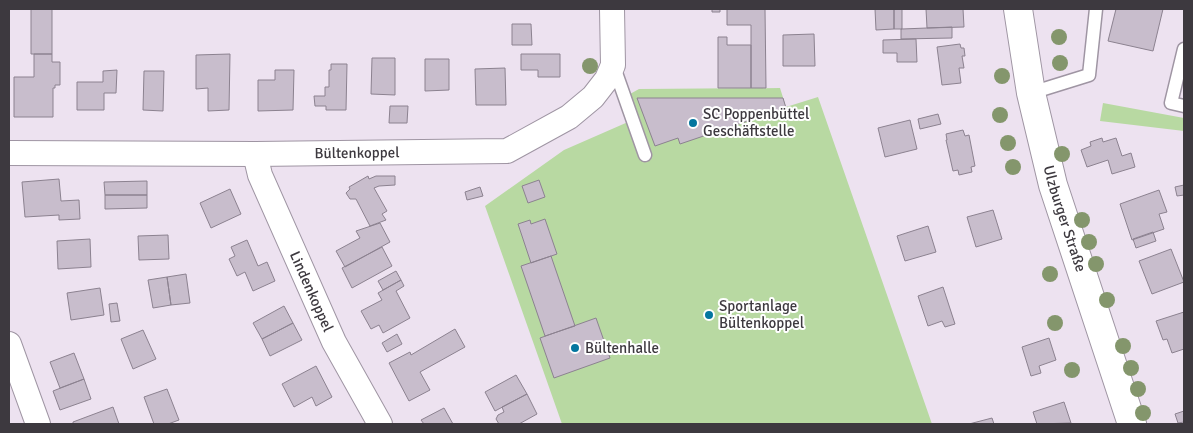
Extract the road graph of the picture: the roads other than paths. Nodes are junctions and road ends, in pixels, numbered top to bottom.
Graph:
1 (612, 9) edge
2 (1018, 9) edge
3 (1096, 9) edge
4 (1184, 49) edge
5 (613, 65) junction
6 (1031, 93) junction
7 (1184, 106) edge
8 (9, 153) edge
9 (255, 154) junction
10 (645, 155) dead end
11 (9, 344) edge
12 (38, 424) edge
13 (380, 424) edge
14 (1132, 424) edge

1 - 5 street
2 - 6 main road, Ulzburger Straße
3 - 6 lane
4 - 7 lane
5 - 9 street, Bültenkoppel
5 - 10 lane
6 - 14 main road, Ulzburger Straße
8 - 9 street, Bültenkoppel
9 - 13 street, Lindenkoppel
11 - 12 street

